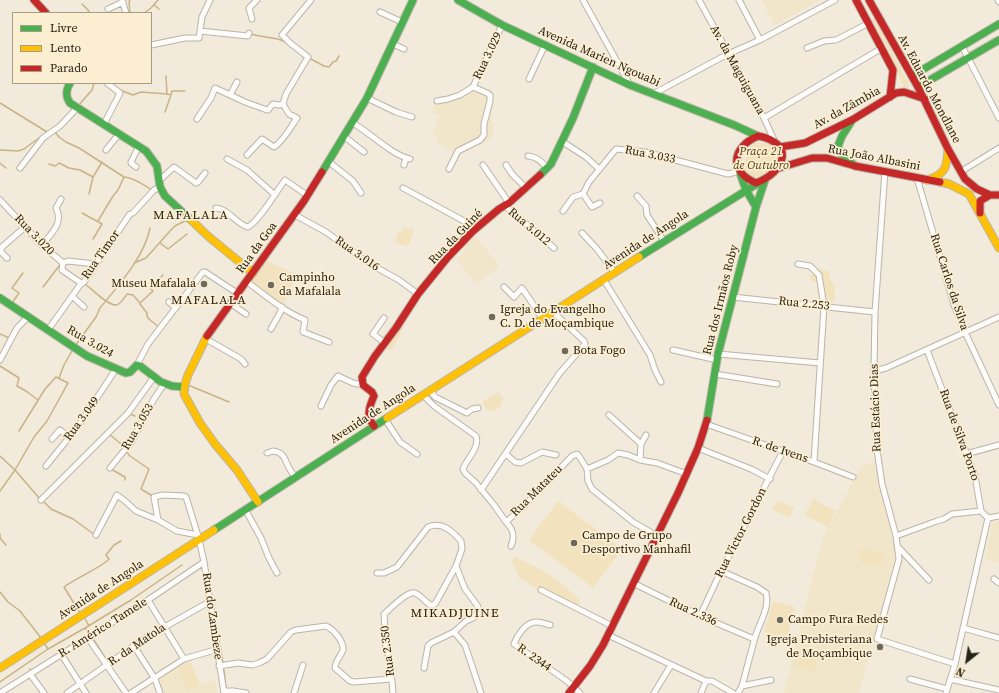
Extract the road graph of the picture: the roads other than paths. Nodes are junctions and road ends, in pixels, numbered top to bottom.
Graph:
1 (34, 0) edge
2 (210, 0) edge
3 (256, 0) edge
4 (311, 0) edge
5 (413, 0) edge
6 (458, 0) edge
7 (467, 0) edge
8 (583, 0) edge
9 (699, 0) edge
10 (739, 0) edge
11 (834, 0) edge
12 (856, 0) edge
13 (869, 0) edge
14 (123, 1) edge
15 (471, 8) junction
16 (108, 9) dead end
17 (45, 12) edge
18 (126, 12) edge
19 (380, 12) dead end
20 (252, 19) dead end
21 (402, 22) junction
22 (869, 23) junction
23 (999, 24) edge
24 (502, 25) junction
25 (200, 31) junction
26 (250, 34) dead end
27 (760, 40) junction
28 (999, 40) edge
29 (393, 44) junction
30 (152, 45) edge
31 (545, 45) junction
32 (962, 46) junction
33 (807, 48) dead end
34 (882, 48) junction
35 (404, 49) dead end
36 (728, 54) junction
37 (969, 57) junction
38 (592, 67) junction
39 (912, 76) junction
40 (529, 79) dead end
41 (237, 82) dead end
42 (70, 84) edge
43 (108, 84) edge
44 (630, 85) junction
45 (918, 86) junction
46 (473, 87) junction
47 (653, 94) junction
48 (230, 95) junction
49 (890, 96) junction
50 (367, 98) junction
51 (925, 99) junction
52 (437, 101) dead end
53 (283, 104) junction
54 (77, 108) junction
55 (412, 116) dead end
56 (764, 118) junction
57 (999, 118) edge
58 (197, 119) dead end
59 (852, 120) junction
60 (353, 123) junction
61 (104, 124) junction
62 (734, 125) junction
63 (120, 134) junction
64 (758, 136) junction
65 (345, 137) junction
66 (774, 140) junction
67 (563, 142) junction
68 (744, 142) junction
69 (139, 146) junction
70 (780, 147) junction
71 (999, 148) edge
72 (948, 149) junction
73 (106, 150) dead end
74 (364, 152) dead end
75 (247, 155) dead end
76 (528, 156) dead end
77 (227, 159) dead end
78 (329, 162) junction
79 (404, 165) dead end
80 (483, 165) dead end
81 (506, 165) dead end
82 (855, 166) junction
83 (136, 167) dead end
84 (20, 168) dead end
85 (548, 168) junction
86 (779, 168) junction
87 (449, 169) dead end
88 (599, 169) junction
89 (740, 171) junction
90 (885, 171) junction
91 (962, 171) junction
92 (205, 173) dead end
93 (917, 178) junction
94 (160, 180) junction
95 (927, 180) junction
96 (763, 181) junction
97 (160, 187) junction
98 (403, 188) dead end
99 (526, 188) junction
100 (746, 190) junction
101 (361, 193) dead end
102 (583, 194) junction
103 (275, 195) junction
104 (990, 195) junction
105 (999, 195) edge
106 (308, 196) junction
107 (637, 196) dead end
108 (60, 199) dead end
109 (0, 200) edge
110 (600, 203) dead end
111 (507, 204) junction
112 (756, 207) junction
113 (216, 208) dead end
114 (563, 211) dead end
115 (980, 213) junction
116 (295, 215) junction
117 (25, 227) junction
118 (473, 231) junction
119 (582, 233) dead end
120 (664, 241) junction
121 (42, 245) junction
122 (554, 248) dead end
123 (999, 248) edge
124 (0, 252) edge
125 (7, 258) dead end
126 (63, 263) junction
127 (95, 264) junction
128 (798, 264) dead end
129 (253, 273) junction
130 (615, 273) junction
131 (604, 280) junction
132 (246, 281) junction
133 (81, 283) junction
134 (504, 287) dead end
135 (237, 293) junction
136 (418, 294) junction
137 (72, 296) junction
138 (732, 297) junction
139 (0, 298) edge
140 (169, 302) dead end
141 (230, 303) junction
142 (824, 306) junction
143 (84, 307) dead end
144 (282, 307) junction
145 (176, 308) junction
146 (553, 312) junction
147 (875, 312) junction
148 (246, 314) dead end
149 (28, 317) junction
150 (999, 317) edge
151 (384, 318) dead end
152 (543, 319) junction
153 (271, 329) dead end
154 (48, 330) junction
155 (965, 332) junction
156 (206, 338) junction
157 (329, 342) dead end
158 (385, 343) junction
159 (674, 350) dead end
160 (927, 350) junction
161 (718, 357) junction
162 (0, 360) edge
163 (820, 363) junction
164 (245, 364) dead end
165 (137, 365) junction
166 (116, 369) junction
167 (874, 370) junction
168 (715, 374) junction
169 (154, 377) junction
170 (661, 382) dead end
171 (778, 384) dead end
172 (166, 385) junction
173 (363, 385) junction
174 (184, 388) junction
175 (430, 390) junction
176 (423, 395) junction
177 (188, 403) junction
178 (999, 405) edge
179 (321, 406) dead end
180 (478, 408) dead end
181 (609, 415) dead end
182 (385, 419) junction
183 (374, 426) junction
184 (705, 426) junction
185 (646, 435) dead end
186 (69, 437) junction
187 (52, 439) dead end
188 (641, 444) junction
189 (999, 445) edge
190 (698, 448) junction
191 (783, 451) junction
192 (267, 453) dead end
193 (417, 454) dead end
194 (506, 454) junction
195 (966, 454) junction
196 (556, 455) dead end
197 (640, 460) junction
198 (814, 462) junction
199 (46, 466) dead end
200 (110, 468) dead end
201 (587, 469) junction
202 (688, 474) junction
203 (295, 477) junction
204 (853, 477) dead end
205 (770, 479) junction
206 (481, 490) junction
207 (41, 500) dead end
208 (258, 502) junction
209 (245, 510) junction
210 (981, 512) junction
211 (999, 516) edge
212 (988, 518) junction
213 (158, 520) junction
214 (506, 522) junction
215 (96, 535) dead end
216 (657, 536) junction
217 (896, 536) junction
218 (198, 537) junction
219 (511, 546) dead end
220 (898, 547) junction
221 (204, 562) junction
222 (456, 566) junction
223 (721, 571) junction
224 (277, 573) dead end
225 (377, 574) dead end
226 (994, 579) dead end
227 (929, 580) dead end
228 (633, 583) junction
229 (999, 583) edge
230 (541, 590) dead end
231 (148, 600) junction
232 (209, 602) junction
233 (700, 616) junction
234 (550, 625) dead end
235 (165, 626) junction
236 (612, 626) junction
237 (963, 628) junction
238 (454, 632) junction
239 (608, 635) junction
240 (88, 638) junction
241 (999, 638) edge
242 (754, 639) junction
243 (134, 646) junction
244 (218, 649) junction
245 (61, 654) junction
246 (184, 659) junction
247 (955, 664) junction
248 (107, 665) junction
249 (671, 665) junction
250 (219, 666) junction
251 (303, 666) dead end
252 (0, 668) edge
253 (424, 668) dead end
254 (30, 674) junction
255 (155, 679) junction
256 (391, 679) junction
257 (910, 679) dead end
258 (950, 679) junction
259 (771, 680) dead end
260 (706, 681) junction
261 (80, 684) junction
262 (742, 686) junction
263 (571, 690) edge
264 (999, 690) edge
265 (947, 691) edge
266 (0, 692) edge
267 (224, 692) edge
268 (44, 693) edge
269 (67, 693) edge
270 (86, 693) edge
271 (126, 693) edge
272 (131, 693) edge
273 (160, 693) edge
274 (246, 693) edge
275 (294, 693) edge
276 (393, 693) edge
277 (481, 693) edge
278 (580, 693) edge
279 (654, 693) edge
280 (701, 693) edge
281 (733, 693) edge
282 (738, 693) edge

1 - 17 street
2 - 25 street
3 - 20 street
4 - 53 street
5 - 21 street, Rua da Goa
6 - 15 street, Avenida Marien Ngouabi
7 - 15 street
8 - 44 street
9 - 36 street, Av. da Maguiguana
10 - 27 street
11 - 27 street
12 - 22 street, Av. Eduardo Mondlane
13 - 39 street, Av. Eduardo Mondlane
14 - 16 street
14 - 18 street
15 - 24 street, Avenida Marien Ngouabi
19 - 21 street
21 - 29 street, Rua da Goa
22 - 33 street
22 - 34 street, Av. Eduardo Mondlane
23 - 32 street
24 - 31 street, Avenida Marien Ngouabi
24 - 46 street, Rua 3.029
25 - 26 street
25 - 30 street
27 - 36 street
28 - 37 street
29 - 35 street
29 - 50 street, Rua da Goa
31 - 38 street, Avenida Marien Ngouabi
31 - 40 street
32 - 37 street
32 - 39 street
34 - 49 street, Av. Eduardo Mondlane
34 - 56 street
36 - 47 street
36 - 56 street, Av. da Maguiguana
37 - 45 street
37 - 57 street
38 - 44 street, Avenida Marien Ngouabi
38 - 67 street, Rua da Guiné
39 - 45 street, Av. Eduardo Mondlane
41 - 48 street
42 - 54 street
43 - 61 street
44 - 47 street, Avenida Marien Ngouabi
45 - 51 street, Av. Eduardo Mondlane
46 - 52 street
46 - 87 street
47 - 62 street, Avenida Marien Ngouabi
48 - 53 street
48 - 58 street
49 - 51 street, Av. da Zâmbia
49 - 59 street, Av. da Zâmbia
50 - 55 street
50 - 60 street, Rua da Goa
51 - 72 street, Av. Eduardo Mondlane
53 - 75 street
54 - 61 street
54 - 84 street
56 - 66 street, Av. da Maguiguana
59 - 70 street, Av. da Zâmbia
59 - 82 street
60 - 65 street, Rua da Goa
60 - 79 street
61 - 63 street
62 - 64 street, Avenida Marien Ngouabi
62 - 68 street
63 - 69 street
63 - 73 street
64 - 66 street
64 - 68 street
65 - 74 street
65 - 78 street, Rua da Goa
66 - 70 street
67 - 85 street, Rua da Guiné
67 - 88 street
68 - 89 street
69 - 83 street
69 - 94 street
70 - 86 street
71 - 91 street
72 - 91 street, Av. Eduardo Mondlane
72 - 95 street
76 - 85 street
77 - 103 street
78 - 101 street
78 - 106 street, Rua da Goa
80 - 111 street, Rua 3.012
81 - 99 street
82 - 86 street, Rua João Albasini
82 - 90 street, Rua João Albasini
85 - 99 street, Rua da Guiné
86 - 96 street
88 - 89 street, Rua 3.033
88 - 102 street, Rua 3.033
89 - 96 street
89 - 100 street
90 - 93 street, Rua João Albasini
90 - 147 street, Rua Estácio Dias
91 - 104 street, Av. Eduardo Mondlane
92 - 94 street
93 - 95 street, Rua João Albasini
93 - 155 street, Rua Carlos da Silva
94 - 97 street
95 - 115 street, Rua João Albasini
96 - 100 street, Avenida de Angola
96 - 112 street, Rua dos Irmãos Roby
97 - 127 street, Rua Timor
97 - 129 street
98 - 118 street
99 - 111 street, Rua da Guiné
100 - 112 street
100 - 120 street, Avenida de Angola
102 - 110 street
102 - 114 street
103 - 106 street
103 - 113 street
104 - 105 street
104 - 115 street
106 - 116 street, Rua da Goa
107 - 120 street
108 - 121 street
109 - 117 street, Rua 3.020
111 - 118 street, Rua da Guiné
111 - 122 street, Rua 3.012
112 - 138 street, Rua dos Irmãos Roby
115 - 123 street
116 - 129 street, Rua da Goa
116 - 136 street, Rua 3.016
117 - 121 street, Rua 3.020
117 - 124 street
118 - 136 street, Rua da Guiné
119 - 130 street
120 - 130 street, Avenida de Angola
121 - 126 street, Rua 3.020
124 - 125 street
126 - 127 street, Rua 3.020
126 - 133 street
127 - 133 street, Rua Timor
128 - 142 street
129 - 132 street, Rua da Goa
130 - 131 street, Avenida de Angola
131 - 146 street, Avenida de Angola
131 - 170 street
132 - 135 street, Rua da Goa
132 - 144 street
133 - 137 street, Rua Timor
134 - 152 street
135 - 141 street, Rua da Goa
135 - 145 street
136 - 158 street, Rua da Guiné
137 - 143 street
137 - 154 street, Rua Timor
138 - 142 street, Rua 2.253
138 - 161 street, Rua dos Irmãos Roby
139 - 149 street, Rua 3.024
140 - 145 street
141 - 148 street
141 - 156 street, Rua da Goa
142 - 147 street, Rua 2.253
142 - 163 street
144 - 153 street
144 - 157 street
145 - 165 street
146 - 152 street, Avenida de Angola
146 - 194 street
147 - 167 street, Rua Estácio Dias
149 - 154 street, Rua 3.024
149 - 162 street
150 - 155 street
151 - 158 street
152 - 175 street, Avenida de Angola
154 - 166 street, Rua 3.024
155 - 160 street
155 - 178 street, Rua Carlos da Silva
156 - 164 street
156 - 174 street, Rua da Goa
158 - 173 street, Rua da Guiné
159 - 161 street
160 - 167 street
160 - 195 street, Rua de Silva Porto
161 - 163 street
161 - 168 street, Rua dos Irmãos Roby
163 - 198 street
165 - 166 street, Rua 3.024
165 - 169 street
166 - 186 street, Rua 3.049
167 - 217 street, Rua Estácio Dias
168 - 171 street
168 - 184 street, Rua dos Irmãos Roby
169 - 172 street
169 - 207 street
172 - 174 street
172 - 177 street
172 - 200 street, Rua 3.053
173 - 179 street
173 - 183 street
174 - 177 street
175 - 176 street, Avenida de Angola
175 - 180 street
176 - 182 street, Avenida de Angola
176 - 206 street, Rua Matateu
177 - 208 street
181 - 188 street
182 - 183 street, Avenida de Angola
182 - 193 street
183 - 203 street, Avenida de Angola
184 - 190 street, Rua dos Irmãos Roby
184 - 191 street, R. de Ivens
185 - 188 street
186 - 187 street
186 - 199 street, Rua 3.049
188 - 197 street
189 - 195 street
190 - 202 street, Rua dos Irmãos Roby
190 - 205 street
191 - 198 street, R. de Ivens
191 - 205 street, Rua Victor Gordon
192 - 203 street
194 - 196 street
194 - 206 street
195 - 210 street, Rua de Silva Porto
197 - 201 street
197 - 202 street
198 - 204 street, R. de Ivens
201 - 214 street, Rua Matateu
201 - 216 street
202 - 216 street, Rua dos Irmãos Roby
203 - 208 street, Avenida de Angola
205 - 223 street, Rua Victor Gordon
206 - 214 street, Rua Matateu
208 - 209 street, Avenida de Angola
209 - 218 street, Avenida de Angola
209 - 224 street
210 - 212 street
210 - 217 street
211 - 212 street
212 - 237 street
213 - 215 street
213 - 218 street
213 - 218 street, Rua do Zambeze
214 - 219 street
216 - 228 street, Rua dos Irmãos Roby
217 - 220 street, Rua Estácio Dias
218 - 221 street, Rua do Zambeze
218 - 252 street, Avenida de Angola
220 - 227 street
220 - 247 street, Rua Estácio Dias
221 - 231 street, R. Américo Tamele
221 - 232 street, Rua do Zambeze
222 - 225 street
222 - 238 street
222 - 256 street, Rua 2.350
223 - 233 street, Rua Victor Gordon
223 - 242 street
226 - 229 street
228 - 233 street, Rua 2.336
228 - 236 street, Rua dos Irmãos Roby
230 - 236 street
231 - 235 street
231 - 240 street, R. Américo Tamele
232 - 235 street, R. da Matola
232 - 244 street, Rua do Zambeze
233 - 242 street, Rua 2.336
234 - 263 street, R. 2344
235 - 243 street, R. da Matola
235 - 246 street
236 - 239 street, Rua dos Irmãos Roby
237 - 241 street
237 - 247 street
238 - 253 street
238 - 277 street
239 - 249 street
239 - 263 street, Rua dos Irmãos Roby
240 - 245 street, R. Américo Tamele
240 - 248 street
242 - 262 street
243 - 248 street, R. da Matola
243 - 255 street
244 - 246 street
244 - 250 street, Rua do Zambeze
245 - 254 street, R. Américo Tamele
245 - 261 street
246 - 255 street
247 - 258 street
248 - 261 street, R. da Matola
248 - 271 street
249 - 260 street
249 - 279 street
250 - 256 street
250 - 267 street, Rua do Zambeze
251 - 275 street
254 - 266 street, R. Américo Tamele
254 - 268 street
255 - 272 street
255 - 273 street
256 - 276 street, Rua 2.350
257 - 265 street
258 - 264 street
258 - 265 street
259 - 262 street
260 - 280 street
260 - 281 street
261 - 269 street, R. da Matola
261 - 270 street
262 - 282 street
263 - 278 street
267 - 274 street

